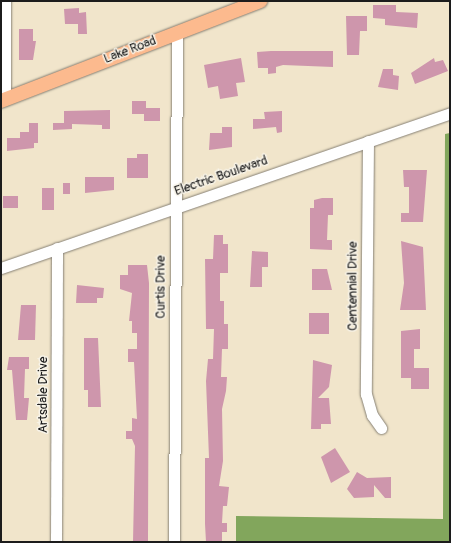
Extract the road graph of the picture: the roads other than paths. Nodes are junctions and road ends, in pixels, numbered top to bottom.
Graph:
1 (5, 1) edge
2 (260, 1) edge
3 (177, 32) junction
4 (3, 100) edge
5 (450, 113) edge
6 (368, 141) junction
7 (177, 206) junction
8 (57, 248) junction
9 (1, 268) edge
10 (381, 428) dead end
11 (56, 542) edge
12 (174, 542) edge

1 - 4 street
2 - 3 main road, Lake Road
3 - 4 main road, Lake Road
3 - 7 street, Curtis Drive
5 - 6 street, Electric Boulevard
6 - 7 street, Electric Boulevard
6 - 10 street, Centennial Drive
7 - 8 street, Electric Boulevard
7 - 12 street, Curtis Drive
8 - 9 street, Electric Boulevard
8 - 11 street, Artsdale Drive

